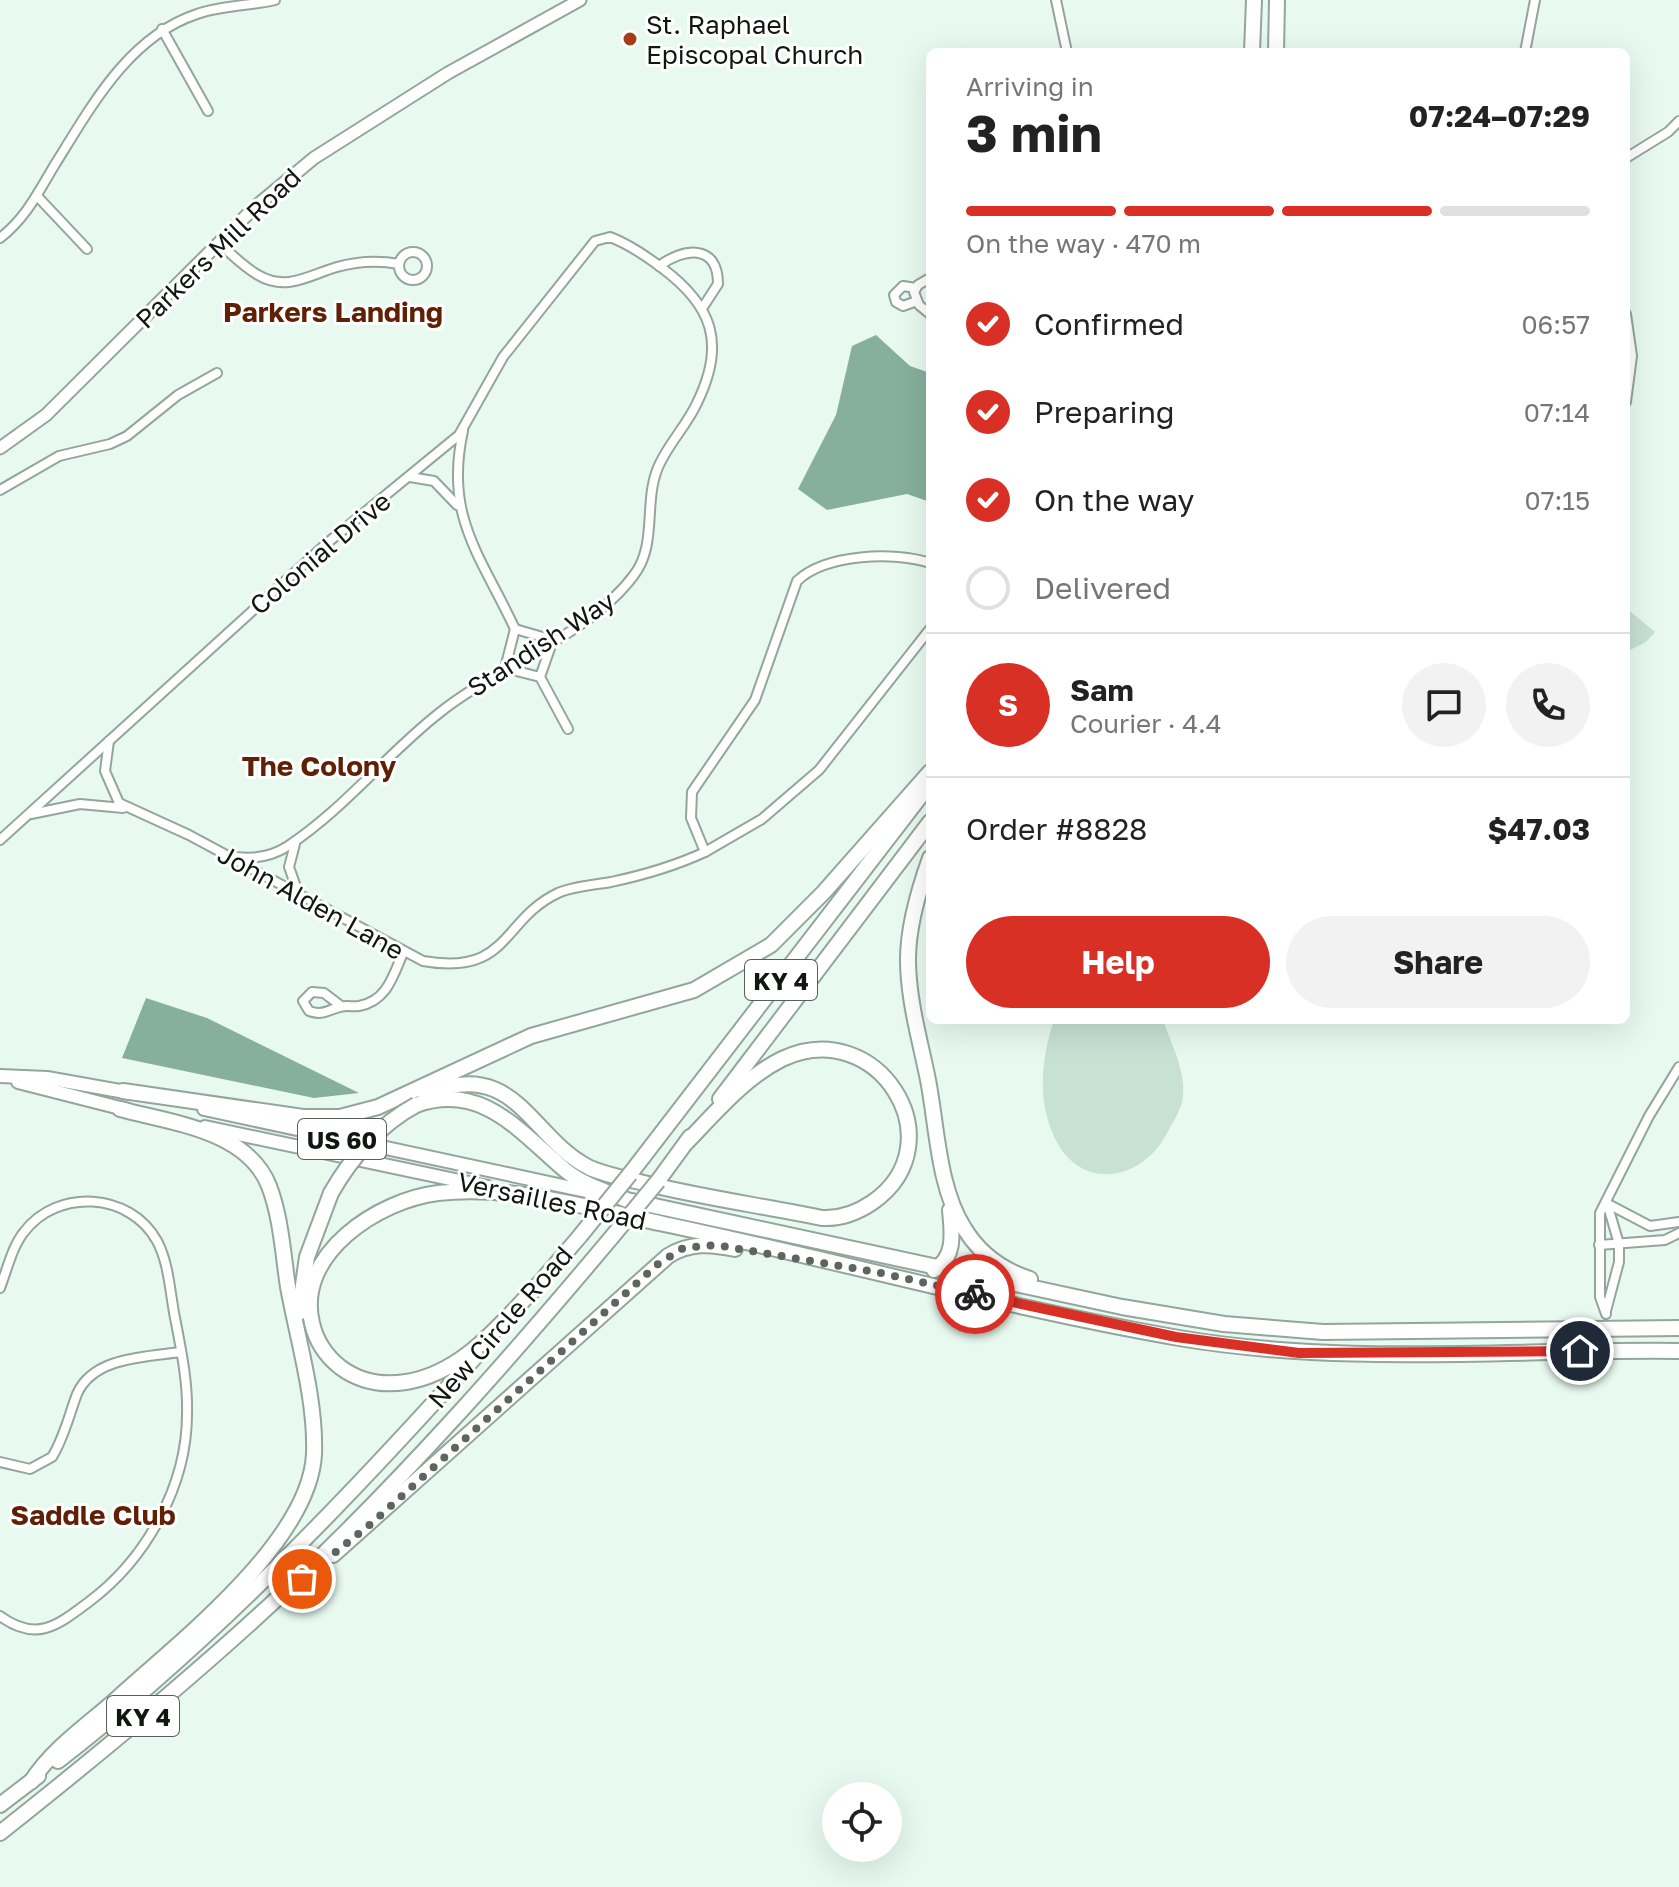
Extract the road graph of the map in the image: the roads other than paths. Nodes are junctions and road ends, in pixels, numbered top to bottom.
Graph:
1 (209, 0) edge
2 (275, 0) edge
3 (580, 0) edge
4 (1056, 0) edge
5 (1254, 0) edge
6 (1277, 0) edge
7 (1535, 0) edge
8 (212, 10) junction
9 (162, 29) junction
10 (1066, 48) edge
11 (1252, 48) edge
12 (1276, 48) edge
13 (1526, 48) edge
14 (208, 111) dead end
15 (1679, 121) edge
16 (1630, 156) edge
17 (37, 196) junction
18 (0, 238) edge
19 (219, 243) junction
20 (87, 249) dead end
21 (399, 264) dead end
22 (659, 266) junction
23 (926, 281) edge
24 (916, 288) junction
25 (917, 301) junction
26 (703, 307) junction
27 (926, 310) edge
28 (1630, 342) edge
29 (1630, 371) edge
30 (217, 373) dead end
31 (463, 430) junction
32 (0, 448) edge
33 (409, 478) junction
34 (0, 490) edge
35 (458, 507) junction
36 (926, 562) edge
37 (515, 629) junction
38 (926, 634) edge
39 (553, 640) junction
40 (505, 668) junction
41 (540, 677) junction
42 (568, 729) dead end
43 (109, 740) junction
44 (926, 776) edge
45 (926, 788) edge
46 (132, 810) junction
47 (26, 816) junction
48 (926, 827) edge
49 (301, 836) junction
50 (0, 840) edge
51 (705, 852) junction
52 (225, 855) junction
53 (926, 873) edge
54 (299, 896) junction
55 (403, 953) junction
56 (341, 1006) dead end
57 (1679, 1067) edge
58 (0, 1077) edge
59 (123, 1091) junction
60 (394, 1100) junction
61 (120, 1109) junction
62 (686, 1143) junction
63 (949, 1190) junction
64 (627, 1200) junction
65 (562, 1203) junction
66 (1607, 1203) junction
67 (1679, 1222) edge
68 (1679, 1233) edge
69 (1619, 1244) junction
70 (1599, 1245) junction
71 (939, 1267) junction
72 (876, 1272) junction
73 (2, 1274) edge
74 (915, 1281) junction
75 (538, 1285) junction
76 (0, 1288) edge
77 (1122, 1307) junction
78 (1606, 1321) junction
79 (1679, 1328) edge
80 (299, 1349) junction
81 (1604, 1351) junction
82 (1679, 1351) edge
83 (181, 1352) junction
84 (0, 1462) edge
85 (282, 1594) junction
86 (0, 1616) edge
87 (31, 1782) junction
88 (0, 1805) edge
89 (0, 1833) edge

1 - 8 street
2 - 8 street
3 - 19 main road, Parkers Mill Road
4 - 10 street
5 - 11 highway
6 - 12 highway
7 - 13 street
8 - 9 street
9 - 14 street
9 - 17 street
15 - 16 street
17 - 18 street
17 - 20 street
19 - 21 street
19 - 32 main road, Parkers Mill Road
22 - 26 street
22 - 26 street
22 - 31 street, Colonial Drive
23 - 24 street
24 - 25 street
24 - 25 street
25 - 27 street
26 - 39 street, Standish Way
28 - 29 street
30 - 34 street
31 - 33 street, Colonial Drive
31 - 35 street
33 - 35 street
33 - 43 street, Colonial Drive
35 - 37 street
36 - 51 street
37 - 39 street
37 - 40 street
38 - 51 street, John Alden Lane
39 - 40 street, Standish Way
39 - 41 street
40 - 41 street
40 - 49 street, Standish Way
41 - 42 street
43 - 46 street, John Alden Lane
43 - 47 street, Colonial Drive
44 - 60 highway
45 - 75 highway, New Circle Road / KY 4, bridge
46 - 47 street, John Alden Lane
46 - 52 street, John Alden Lane
47 - 50 street, Colonial Drive
48 - 62 highway, New Circle Road / KY 4
49 - 52 street, Standish Way
49 - 54 street
51 - 55 street, John Alden Lane
52 - 54 street, John Alden Lane
53 - 63 highway
54 - 55 street, John Alden Lane
55 - 56 street
57 - 66 street
58 - 59 main road, Versailles Road / US 60
58 - 61 main road, Versailles Road / US 60
59 - 60 highway
59 - 64 main road, Versailles Road / US 60
60 - 62 highway
61 - 65 main road, Versailles Road / US 60
61 - 80 highway
62 - 85 highway, New Circle Road / KY 4, bridge
63 - 71 highway
63 - 77 highway
64 - 71 highway, Versailles Road / US 60
64 - 80 highway, bridge
65 - 72 highway, Versailles Road / US 60
65 - 75 highway
66 - 67 street
66 - 69 street
66 - 70 street
68 - 69 street
69 - 70 street
69 - 78 street
70 - 78 street
71 - 74 highway
71 - 77 highway, Versailles Road / US 60
72 - 74 highway, Versailles Road / US 60
72 - 85 highway
73 - 76 street
73 - 83 street
74 - 81 highway, Versailles Road / US 60
75 - 87 highway, New Circle Road / KY 4
77 - 78 highway, Versailles Road / US 60
78 - 79 highway, Versailles Road / US 60
78 - 81 street
80 - 87 highway
81 - 82 highway, Versailles Road / US 60
83 - 84 street
83 - 86 street
85 - 89 highway, New Circle Road / KY 4
87 - 88 highway, New Circle Road / KY 4

